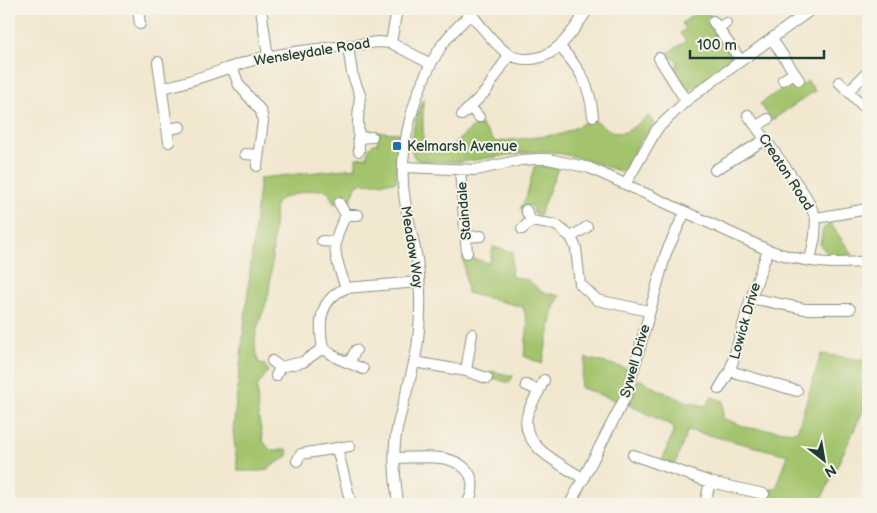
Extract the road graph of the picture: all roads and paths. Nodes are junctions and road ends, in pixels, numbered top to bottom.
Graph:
1 (142, 9) edge
2 (261, 9) edge
3 (396, 9) edge
4 (588, 9) edge
5 (812, 9) edge
6 (473, 11) edge
7 (799, 12) edge
8 (140, 24) dead end
9 (719, 24) dead end
10 (772, 40) junction
11 (391, 43) junction
12 (348, 46) junction
13 (560, 47) junction
14 (509, 55) junction
15 (268, 57) junction
16 (741, 61) junction
17 (158, 62) dead end
18 (665, 62) dead end
19 (431, 64) junction
20 (232, 67) junction
21 (868, 72) edge
22 (784, 80) dead end
23 (839, 82) dead end
24 (162, 88) junction
25 (848, 90) junction
26 (686, 101) junction
27 (471, 108) junction
28 (868, 111) edge
29 (462, 114) dead end
30 (748, 114) dead end
31 (593, 116) dead end
32 (479, 117) dead end
33 (768, 119) dead end
34 (757, 126) junction
35 (180, 127) dead end
36 (167, 129) junction
37 (372, 137) dead end
38 (358, 138) junction
39 (766, 139) junction
40 (169, 142) dead end
41 (359, 151) dead end
42 (245, 154) dead end
43 (258, 155) junction
44 (257, 166) dead end
45 (404, 167) junction
46 (460, 170) junction
47 (715, 170) dead end
48 (626, 183) junction
49 (339, 204) dead end
50 (868, 207) edge
51 (526, 210) dead end
52 (685, 212) junction
53 (346, 215) junction
54 (358, 215) dead end
55 (816, 218) junction
56 (531, 221) junction
57 (587, 227) dead end
58 (522, 229) dead end
59 (466, 236) junction
60 (481, 236) dead end
61 (571, 237) junction
62 (322, 241) dead end
63 (335, 242) junction
64 (768, 250) junction
65 (467, 253) dead end
66 (810, 261) junction
67 (868, 261) edge
68 (418, 282) junction
69 (346, 288) junction
70 (751, 298) junction
71 (850, 309) dead end
72 (650, 311) junction
73 (472, 334) dead end
74 (323, 348) junction
75 (356, 350) dead end
76 (414, 362) junction
77 (349, 363) junction
78 (276, 368) dead end
79 (363, 369) dead end
80 (730, 371) junction
81 (466, 372) junction
82 (487, 378) dead end
83 (544, 380) dead end
84 (526, 385) dead end
85 (718, 389) dead end
86 (539, 391) junction
87 (797, 391) dead end
88 (350, 446) dead end
89 (338, 448) junction
90 (297, 454) dead end
91 (629, 456) dead end
92 (394, 458) junction
93 (584, 479) junction
94 (710, 482) junction
95 (764, 494) dead end
96 (351, 504) edge
97 (398, 504) edge
98 (467, 504) edge
99 (570, 504) edge
100 (705, 504) edge

1 - 8 street
2 - 15 street
3 - 11 street
4 - 13 street
5 - 7 street
6 - 14 street
6 - 19 street, Meadow Way
7 - 10 street
9 - 16 street
10 - 16 street
10 - 22 street
11 - 12 street, Wensleydale Road
11 - 19 street, Wensleydale Road
12 - 15 street, Wensleydale Road
12 - 38 street
13 - 14 street
13 - 31 street
14 - 27 street
15 - 20 street, Wensleydale Road
16 - 26 street
17 - 24 street
18 - 26 street
19 - 45 street, Meadow Way
20 - 24 street, Wensleydale Road
20 - 43 street
21 - 25 street
23 - 25 street
24 - 36 street
25 - 28 street
26 - 48 street
27 - 29 street
27 - 32 street
30 - 34 street, Creaton Road
33 - 34 street
34 - 39 street, Creaton Road
35 - 36 street
36 - 40 street
37 - 38 street
38 - 41 street
39 - 47 street
39 - 55 street, Creaton Road
42 - 43 street
43 - 44 street
45 - 46 street
45 - 68 street, Meadow Way
46 - 48 street
46 - 59 street, Staindale
48 - 52 street
49 - 53 street
50 - 55 street
51 - 56 street
52 - 64 street
52 - 72 street, Sywell Drive
53 - 54 street
53 - 63 street
55 - 66 street, Creaton Road
56 - 58 street
56 - 61 street
57 - 61 street
59 - 60 street
59 - 65 street, Staindale
61 - 72 street
62 - 63 street
63 - 69 street
64 - 66 street
64 - 70 street, Lowick Drive
66 - 67 street
68 - 69 street
68 - 76 street, Meadow Way
69 - 74 street
70 - 71 street
70 - 80 street, Lowick Drive
72 - 93 street, Sywell Drive
73 - 81 street
74 - 77 street
74 - 78 street
75 - 77 street
76 - 81 street
76 - 92 street, Meadow Way
77 - 79 street
80 - 85 street, Lowick Drive
80 - 87 street
81 - 82 street
83 - 86 street
84 - 86 street
86 - 93 street
88 - 89 street
89 - 90 street
89 - 96 street
91 - 94 street
92 - 97 street, Meadow Way
92 - 98 street
93 - 99 street, Sywell Drive
94 - 95 street
94 - 100 street

